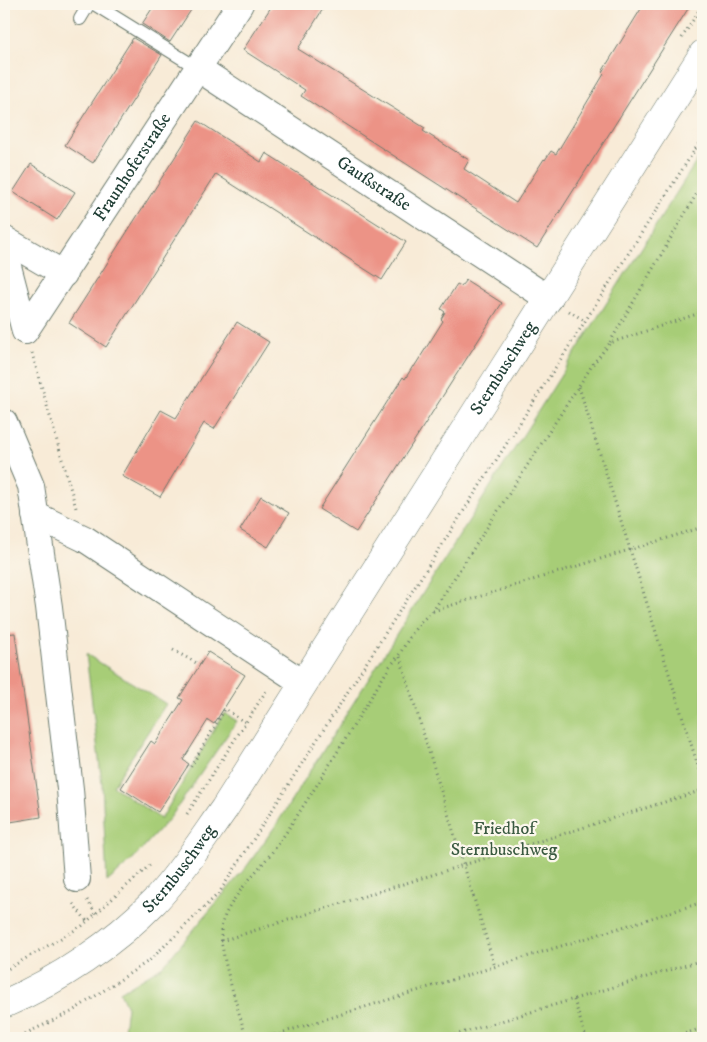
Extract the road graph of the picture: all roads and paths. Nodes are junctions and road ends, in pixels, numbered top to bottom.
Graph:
1 (89, 4) edge
2 (94, 4) edge
3 (240, 4) edge
4 (703, 4) edge
5 (80, 19) dead end
6 (677, 45) dead end
7 (703, 54) edge
8 (199, 69) junction
9 (703, 137) edge
10 (703, 183) edge
11 (4, 239) edge
12 (4, 251) edge
13 (64, 274) junction
14 (549, 299) junction
15 (703, 312) edge
16 (25, 331) junction
17 (610, 343) junction
18 (579, 386) junction
19 (4, 422) edge
20 (78, 514) dead end
21 (35, 515) junction
22 (703, 527) edge
23 (631, 550) junction
24 (433, 611) junction
25 (172, 650) dead end
26 (400, 656) junction
27 (200, 665) dead end
28 (281, 668) junction
29 (304, 683) junction
30 (246, 723) junction
31 (187, 766) dead end
32 (703, 782) edge
33 (703, 790) edge
34 (186, 815) dead end
35 (152, 863) dead end
36 (464, 864) junction
37 (78, 893) junction
38 (703, 902) edge
39 (96, 914) junction
40 (87, 921) junction
41 (220, 940) junction
42 (703, 960) edge
43 (495, 967) junction
44 (4, 971) edge
45 (574, 1000) junction
46 (4, 1004) edge
47 (703, 1028) edge
48 (16, 1038) edge
49 (246, 1038) edge
50 (265, 1038) edge
51 (445, 1038) edge
52 (586, 1038) edge
53 (672, 1038) edge

1 - 5 lane
2 - 8 lane
3 - 8 street, Fraunhoferstraße
4 - 6 path
7 - 14 main road, Sternbuschweg
8 - 13 street, Fraunhoferstraße
8 - 14 street, Gaußstraße
9 - 48 path
10 - 17 path
11 - 13 street
12 - 16 street
13 - 16 street, Fraunhoferstraße
14 - 29 main road, Sternbuschweg
15 - 17 path
16 - 20 path
17 - 18 path
18 - 23 path
18 - 24 path
19 - 21 street
21 - 28 street
21 - 37 street
22 - 23 path
23 - 24 path
23 - 32 path
24 - 26 path
25 - 27 path
26 - 36 path
26 - 41 path
28 - 29 street
28 - 30 path
29 - 46 main road, Sternbuschweg
30 - 31 path
30 - 34 path
33 - 36 path
35 - 39 path
36 - 41 path
36 - 43 path
37 - 39 path
37 - 40 path
38 - 43 path
39 - 40 path
40 - 44 path
41 - 49 path
42 - 45 path
43 - 50 path
45 - 51 path
45 - 52 path
47 - 53 path

